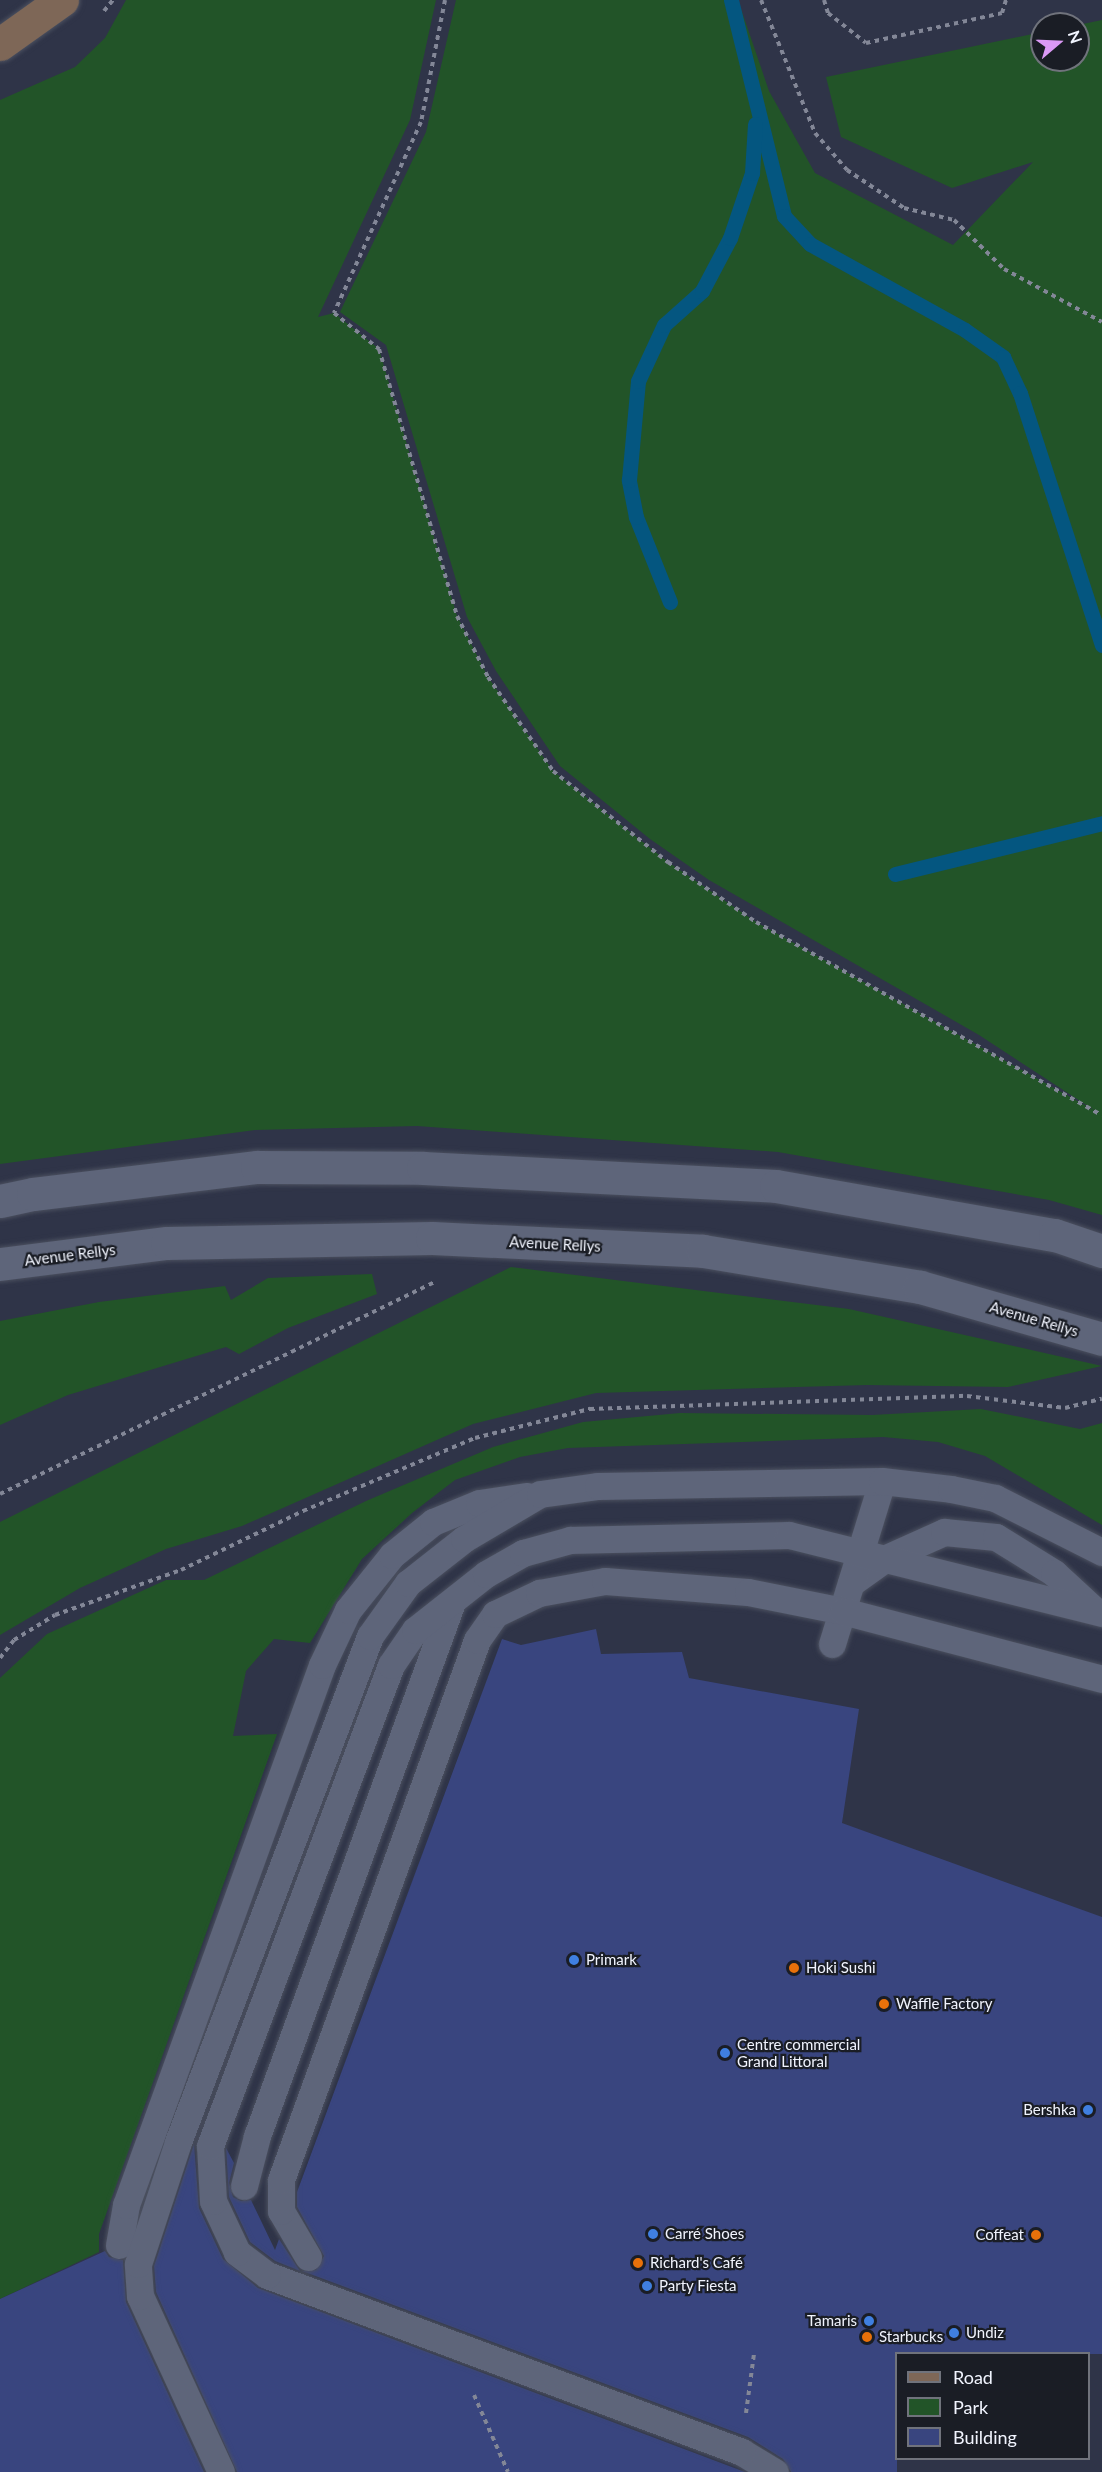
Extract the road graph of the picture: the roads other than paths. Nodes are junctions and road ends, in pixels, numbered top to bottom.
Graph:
1 (62, 0) edge
2 (0, 44) edge
3 (0, 1202) edge
4 (1102, 1251) edge
5 (0, 1264) edge
6 (1102, 1339) edge
7 (882, 1481) junction
8 (540, 1494) junction
9 (1102, 1552) edge
10 (873, 1555) junction
11 (452, 1601) junction
12 (843, 1611) junction
13 (1098, 1612) edge
14 (832, 1644) dead end
15 (1102, 1679) edge
16 (244, 2186) dead end
17 (119, 2245) dead end
18 (308, 2257) dead end
19 (221, 2472) edge
20 (775, 2472) edge

1 - 2 main road
3 - 4 street
5 - 6 street, Avenue Rellys
7 - 8 lane
7 - 9 lane
7 - 10 lane
8 - 17 lane
8 - 19 lane
10 - 11 lane
10 - 12 lane
10 - 13 lane
10 - 13 lane
11 - 16 lane
11 - 20 lane
12 - 14 lane
12 - 15 lane
12 - 18 lane

